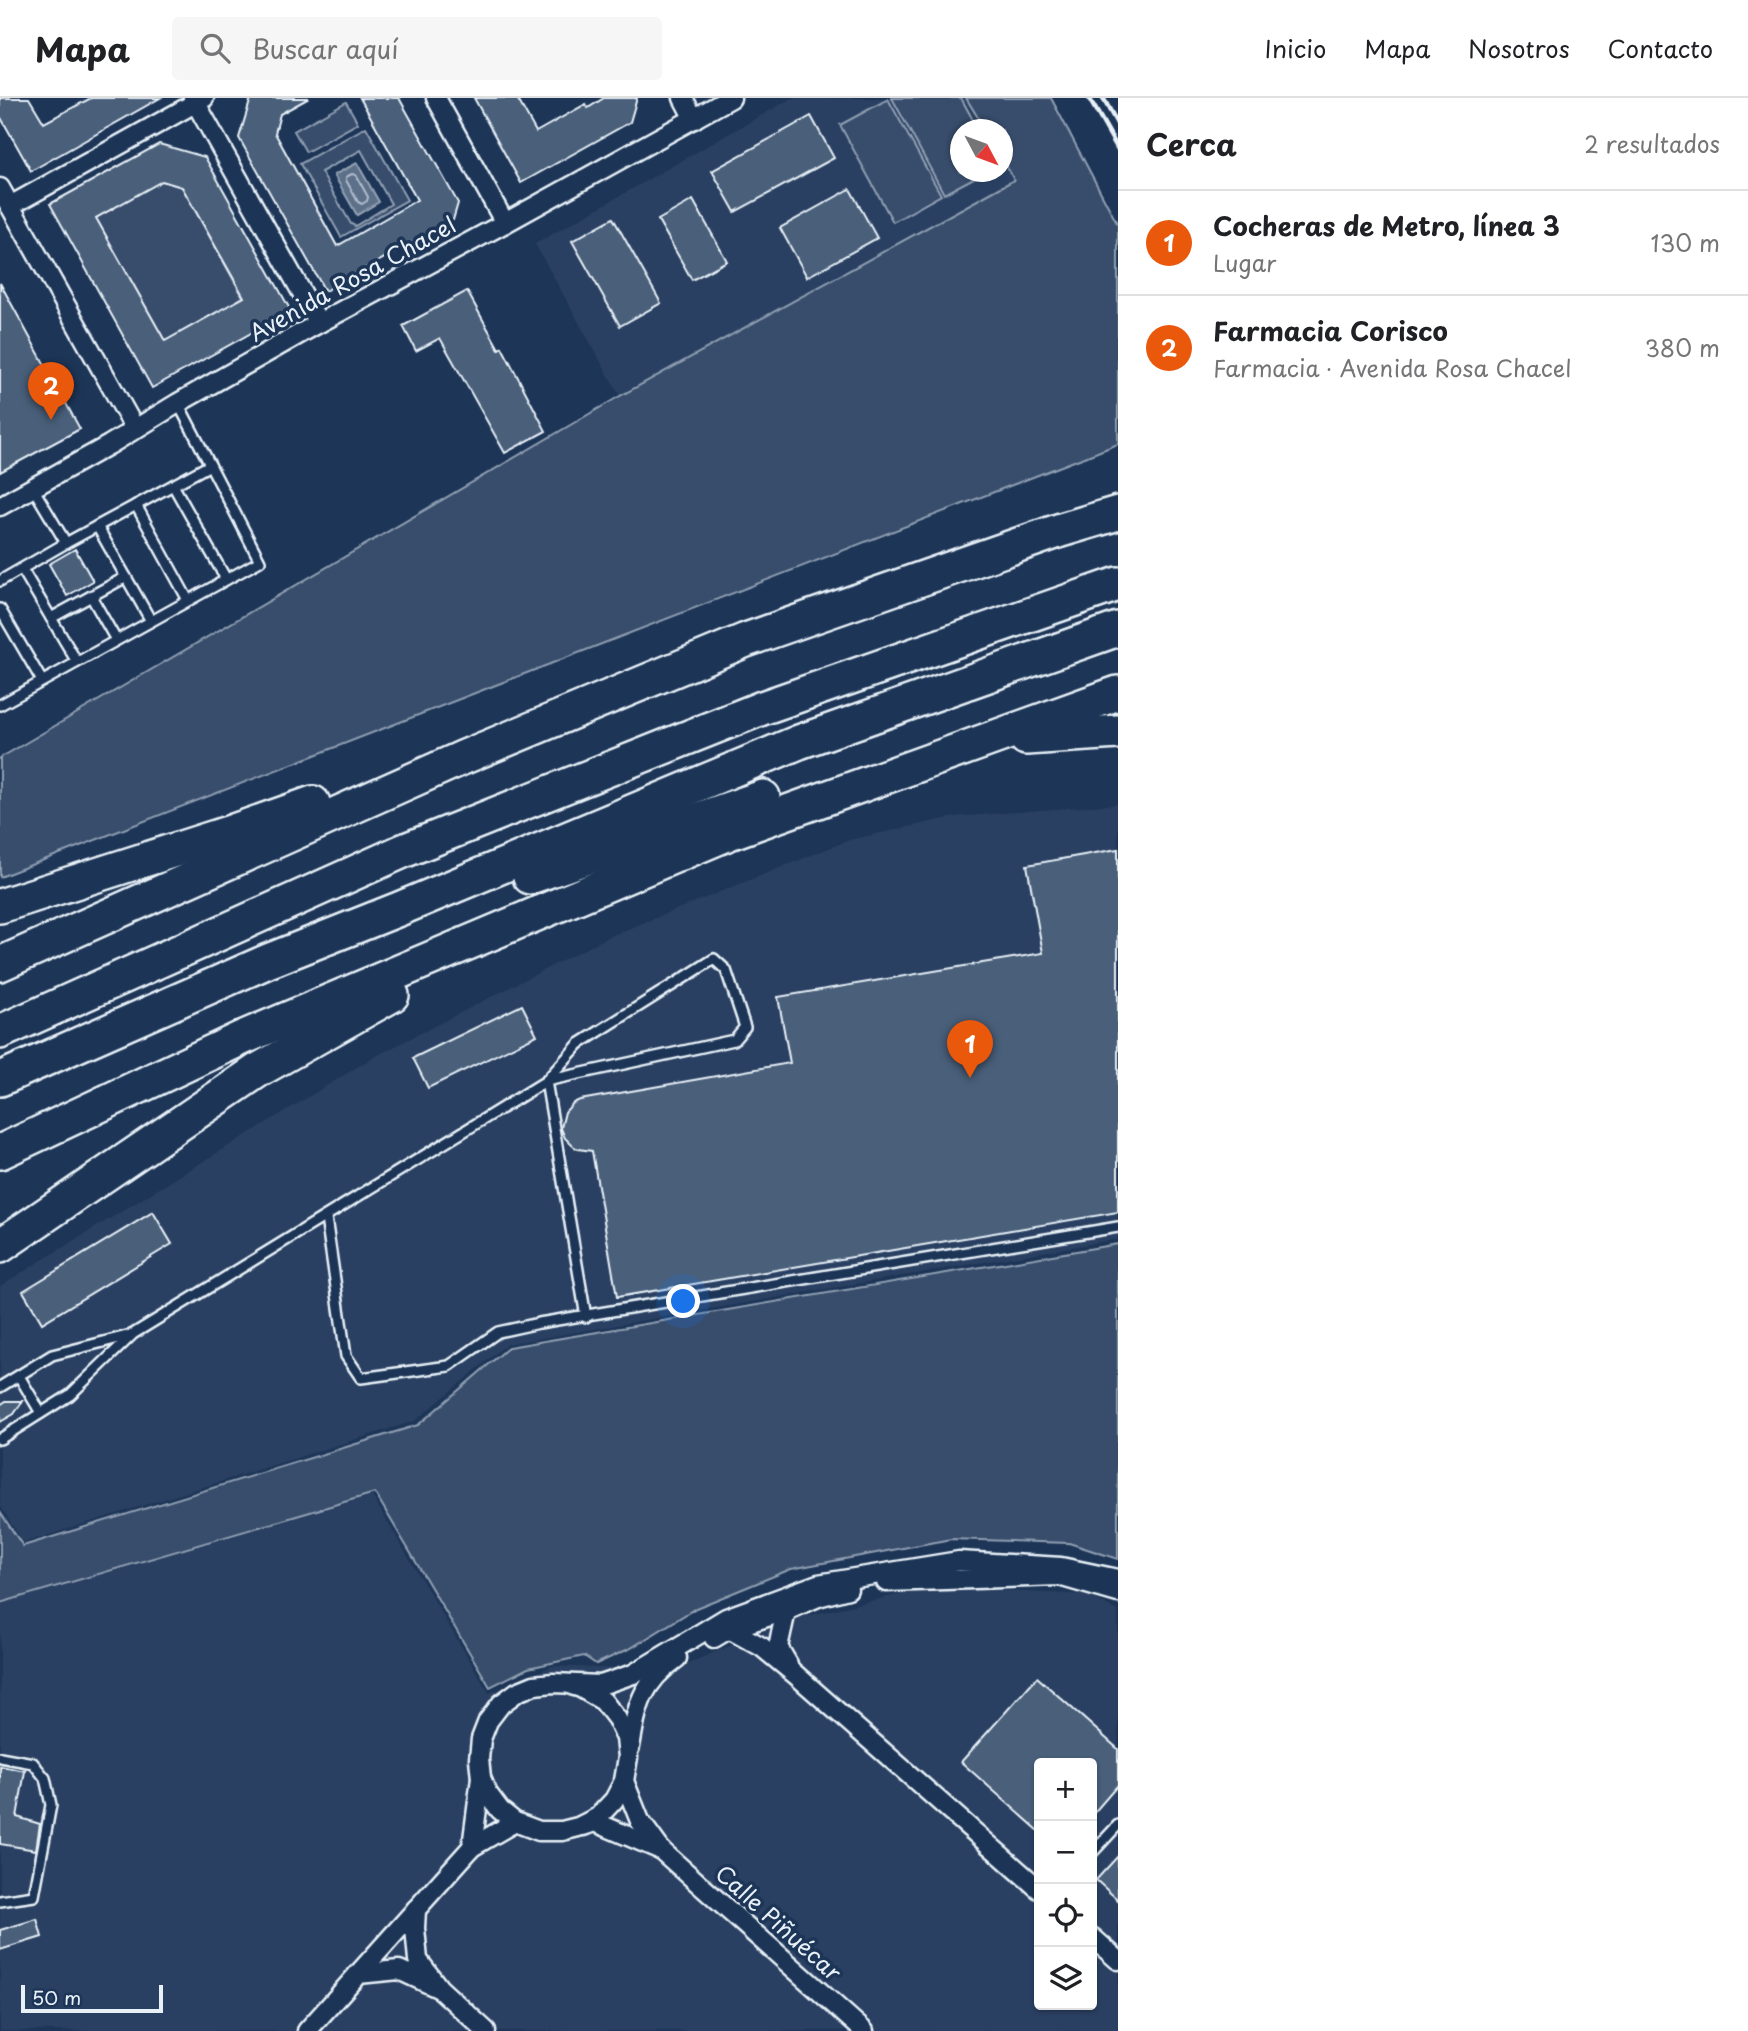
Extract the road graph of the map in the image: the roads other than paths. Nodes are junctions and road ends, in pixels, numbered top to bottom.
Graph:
1 (436, 98) edge
2 (683, 98) edge
3 (731, 98) edge
4 (197, 100) edge
5 (694, 119) junction
6 (0, 188) edge
7 (10, 206) junction
8 (505, 223) junction
9 (319, 323) junction
10 (178, 403) junction
11 (135, 429) junction
12 (210, 464) junction
13 (173, 485) junction
14 (33, 488) junction
15 (136, 505) junction
16 (0, 506) edge
17 (1118, 513) edge
18 (97, 526) junction
19 (66, 543) junction
20 (22, 569) junction
21 (126, 577) junction
22 (226, 579) junction
23 (0, 581) edge
24 (1118, 584) edge
25 (91, 596) junction
26 (188, 600) junction
27 (0, 609) edge
28 (51, 618) junction
29 (151, 621) junction
30 (1118, 629) edge
31 (116, 640) junction
32 (77, 662) junction
33 (1118, 680) edge
34 (42, 681) junction
35 (1118, 693) edge
36 (1, 702) edge
37 (1118, 732) edge
38 (985, 741) junction
39 (462, 758) junction
40 (0, 906) edge
41 (399, 909) junction
42 (531, 916) junction
43 (0, 964) edge
44 (0, 1032) edge
45 (0, 1079) edge
46 (546, 1081) junction
47 (10, 1147) edge
48 (326, 1218) junction
49 (1118, 1227) edge
50 (0, 1246) edge
51 (586, 1317) junction
52 (133, 1334) junction
53 (19, 1376) junction
54 (0, 1387) edge
55 (41, 1413) junction
56 (0, 1439) edge
57 (1118, 1579) edge
58 (1118, 1592) edge
59 (786, 1611) junction
60 (729, 1629) junction
61 (796, 1675) junction
62 (571, 1685) junction
63 (0, 1757) edge
64 (628, 1757) junction
65 (481, 1778) junction
66 (624, 1781) junction
67 (515, 1822) junction
68 (1118, 1825) edge
69 (580, 1827) junction
70 (472, 1847) junction
71 (1097, 1848) edge
72 (662, 1850) junction
73 (1034, 1885) edge
74 (0, 1901) edge
75 (416, 1909) junction
76 (1097, 1942) edge
77 (1118, 1961) edge
78 (358, 1974) junction
79 (439, 1989) junction
80 (307, 2031) edge
81 (486, 2031) edge
82 (864, 2031) edge

1 - 8 street
2 - 5 street
3 - 5 street, Avenida Rosa Chacel
4 - 7 street
4 - 9 street
5 - 8 street, Avenida Rosa Chacel
6 - 7 street
7 - 11 street
8 - 9 street, Avenida Rosa Chacel
9 - 10 street, Avenida Rosa Chacel
10 - 11 street, Avenida Rosa Chacel
10 - 12 lane
11 - 14 street, Avenida Rosa Chacel
12 - 13 lane
12 - 22 lane
13 - 15 lane
13 - 22 lane
14 - 16 street, Avenida Rosa Chacel
14 - 19 lane
15 - 18 lane
15 - 26 lane
17 - 39 highway
18 - 19 lane
18 - 21 lane
19 - 20 lane
20 - 23 lane
20 - 28 lane
21 - 25 lane
21 - 29 lane
22 - 26 lane
24 - 44 highway
25 - 28 lane
25 - 31 lane
26 - 29 lane
27 - 34 lane
28 - 32 lane
29 - 31 lane
30 - 41 highway
31 - 32 lane
32 - 34 lane
33 - 41 highway
34 - 36 lane
35 - 38 highway
37 - 38 highway
38 - 42 highway
39 - 40 highway
39 - 43 highway
41 - 45 highway
42 - 47 highway
42 - 50 highway
46 - 46 lane
46 - 48 lane
46 - 51 lane
48 - 51 lane
48 - 52 lane
49 - 51 lane
52 - 53 lane
52 - 55 lane
53 - 54 lane
53 - 55 lane
55 - 56 lane
57 - 62 street
58 - 59 street
59 - 60 street
59 - 61 street
60 - 61 street
60 - 64 street
61 - 73 street
62 - 64 street
62 - 65 street
63 - 74 lane
64 - 66 street
65 - 67 street
65 - 70 street
66 - 69 street
66 - 72 street, Calle Piñuécar
67 - 69 street
67 - 70 street
68 - 71 lane
69 - 72 street, Calle Piñuécar
70 - 75 street
72 - 82 street, Calle Piñuécar
75 - 78 street
75 - 79 street
76 - 77 street
78 - 79 street
78 - 80 street
79 - 81 street

